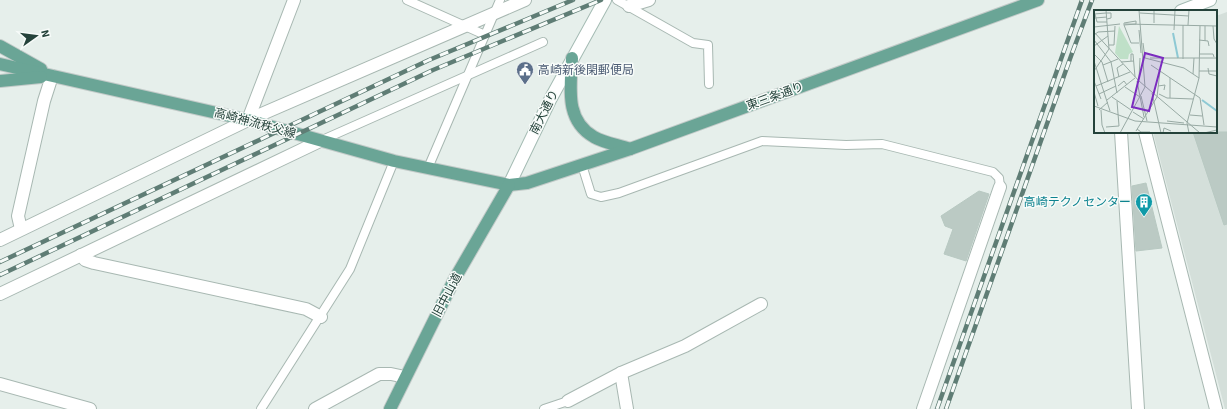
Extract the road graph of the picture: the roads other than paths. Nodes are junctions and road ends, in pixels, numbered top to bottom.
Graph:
1 (294, 0) edge
2 (407, 0) edge
3 (500, 0) edge
4 (525, 0) edge
5 (605, 0) edge
6 (617, 0) edge
7 (649, 0) edge
8 (1038, 0) edge
9 (1210, 0) edge
10 (629, 6) junction
11 (1184, 10) edge
12 (496, 12) junction
13 (462, 26) junction
14 (485, 35) junction
15 (543, 42) dead end
16 (0, 46) edge
17 (572, 58) junction
18 (0, 64) edge
19 (52, 76) junction
20 (468, 76) junction
21 (0, 81) edge
22 (709, 84) dead end
23 (248, 120) junction
24 (1121, 133) edge
25 (1145, 133) edge
26 (320, 141) junction
27 (630, 149) junction
28 (394, 161) junction
29 (582, 165) junction
30 (428, 168) junction
31 (509, 185) junction
32 (1000, 186) joint
33 (21, 229) junction
34 (0, 240) edge
35 (81, 255) junction
36 (0, 294) edge
37 (761, 304) dead end
38 (321, 317) junction
39 (620, 373) junction
40 (405, 377) junction
41 (0, 384) edge
42 (568, 401) joint
43 (90, 409) edge
44 (261, 409) edge
45 (315, 409) edge
46 (390, 409) edge
47 (544, 409) edge
48 (627, 409) edge
49 (923, 409) edge
50 (1138, 409) edge
51 (1216, 409) edge

1 - 23 street
2 - 13 lane
3 - 12 lane
4 - 12 street
5 - 17 street, 南大通り
6 - 10 lane
7 - 10 street
8 - 27 main road, 東三条通り
9 - 11 street
10 - 22 lane
12 - 13 street
12 - 14 lane
13 - 14 lane
13 - 23 street
14 - 20 lane
15 - 20 lane
16 - 19 main road
17 - 27 main road
17 - 31 street, 南大通り
18 - 19 main road, 高崎神流秩父線
19 - 21 main road
19 - 23 main road, 高崎神流秩父線
19 - 33 street
20 - 26 lane
20 - 30 lane
23 - 26 main road, 高崎神流秩父線
23 - 33 street
24 - 50 street
25 - 51 street
26 - 28 main road, 高崎神流秩父線
26 - 35 street
27 - 29 main road, 東三条通り
28 - 30 main road, 高崎神流秩父線
28 - 38 lane
29 - 31 main road, 東三条通り
29 - 32 lane
30 - 31 main road, 高崎神流秩父線
31 - 40 main road, 旧中山道
32 - 49 street
33 - 34 street
35 - 36 street
35 - 38 street
37 - 39 street
38 - 44 lane
39 - 42 street
39 - 48 street
40 - 45 street
40 - 46 main road, 旧中山道
41 - 43 street
42 - 47 lane

